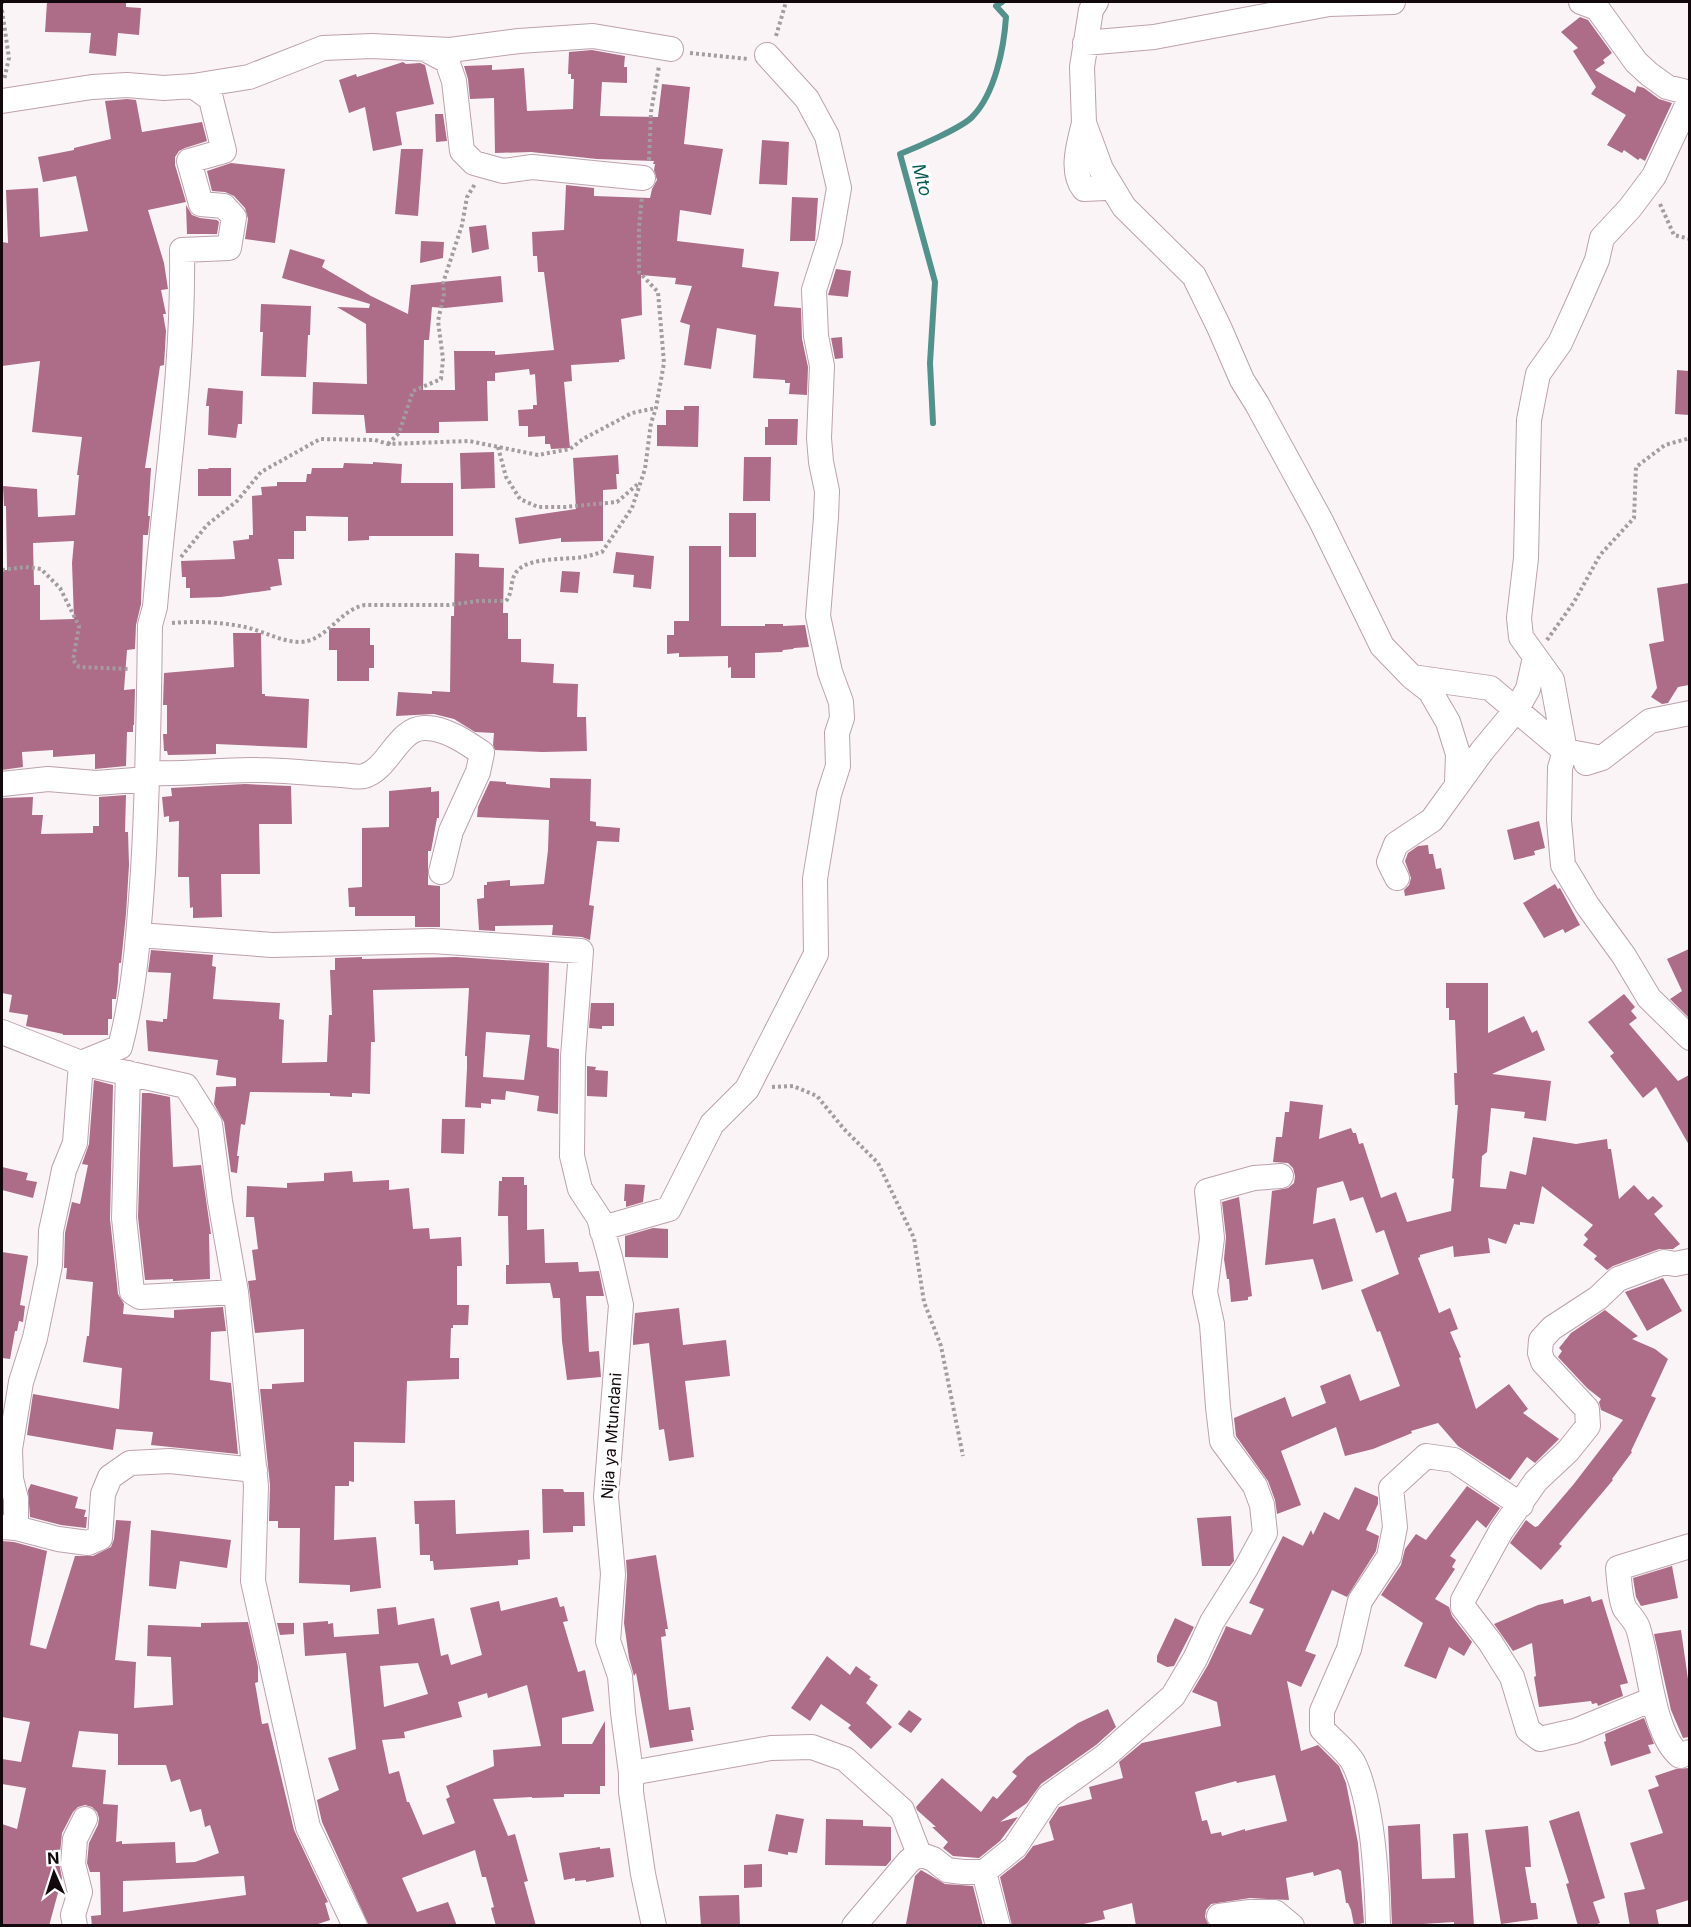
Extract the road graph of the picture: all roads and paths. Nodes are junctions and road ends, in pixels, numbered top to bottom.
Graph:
1 (786, 2) edge
2 (1096, 2) edge
3 (1393, 2) edge
4 (1581, 2) edge
5 (2, 10) edge
6 (1085, 43) junction
7 (665, 48) junction
8 (425, 49) junction
9 (767, 55) junction
10 (193, 86) junction
11 (2, 89) edge
12 (1689, 93) edge
13 (1689, 99) edge
14 (2, 101) edge
15 (503, 171) junction
16 (643, 178) junction
17 (1644, 189) junction
18 (1689, 239) edge
19 (656, 408) junction
20 (1689, 438) edge
21 (388, 444) junction
22 (498, 447) junction
23 (640, 483) junction
24 (179, 560) dead end
25 (2, 570) edge
26 (150, 625) junction
27 (1535, 657) junction
28 (150, 670) junction
29 (1412, 677) junction
30 (1516, 710) junction
31 (1689, 713) edge
32 (1563, 759) junction
33 (148, 776) junction
34 (1456, 783) junction
35 (2, 784) edge
36 (441, 872) dead end
37 (1397, 878) dead end
38 (139, 934) junction
39 (2, 1032) edge
40 (1689, 1038) edge
41 (81, 1063) junction
42 (128, 1073) junction
43 (747, 1089) junction
44 (1281, 1176) dead end
45 (602, 1231) junction
46 (1689, 1261) edge
47 (236, 1292) junction
48 (963, 1456) dead end
49 (255, 1470) junction
50 (1521, 1505) junction
51 (9, 1528) edge
52 (1689, 1546) edge
53 (1653, 1699) junction
54 (1689, 1752) edge
55 (631, 1773) junction
56 (85, 1819) dead end
57 (919, 1854) junction
58 (984, 1872) junction
59 (1219, 1916) dead end
60 (75, 1926) edge
61 (355, 1926) edge
62 (654, 1926) edge
63 (854, 1926) edge
64 (998, 1926) edge
65 (1292, 1926) edge
66 (1378, 1926) edge

1 - 9 path
2 - 6 street
3 - 6 street
4 - 12 street
5 - 11 path
6 - 29 street
7 - 8 street
7 - 9 path
7 - 16 path
8 - 10 street
8 - 15 street
9 - 43 street
10 - 14 street
10 - 26 street
13 - 17 street
15 - 16 street
15 - 21 path
16 - 19 path
17 - 18 path
17 - 27 street
19 - 22 path
19 - 23 path
20 - 27 path
21 - 22 path
21 - 24 path
22 - 23 path
23 - 26 path
25 - 28 path
26 - 28 street
27 - 30 street
27 - 32 street
28 - 33 street
29 - 30 street
29 - 34 street
30 - 32 street
30 - 34 street
31 - 32 street
32 - 40 street
33 - 35 street
33 - 36 street
33 - 38 street
34 - 37 street
38 - 41 street
38 - 45 street, Njia ya Mtundani
39 - 41 street
41 - 42 street
41 - 51 street
42 - 47 street
42 - 47 street
43 - 45 street
43 - 48 path
44 - 58 street
45 - 55 street, Njia ya Mtundani
46 - 50 street
47 - 49 street
49 - 51 street
49 - 61 street
50 - 53 street
50 - 66 street
52 - 53 street
53 - 54 street
55 - 57 street
55 - 62 street, Njia ya Mtundani
56 - 60 street
57 - 58 street
57 - 63 street
58 - 64 street
59 - 65 street

